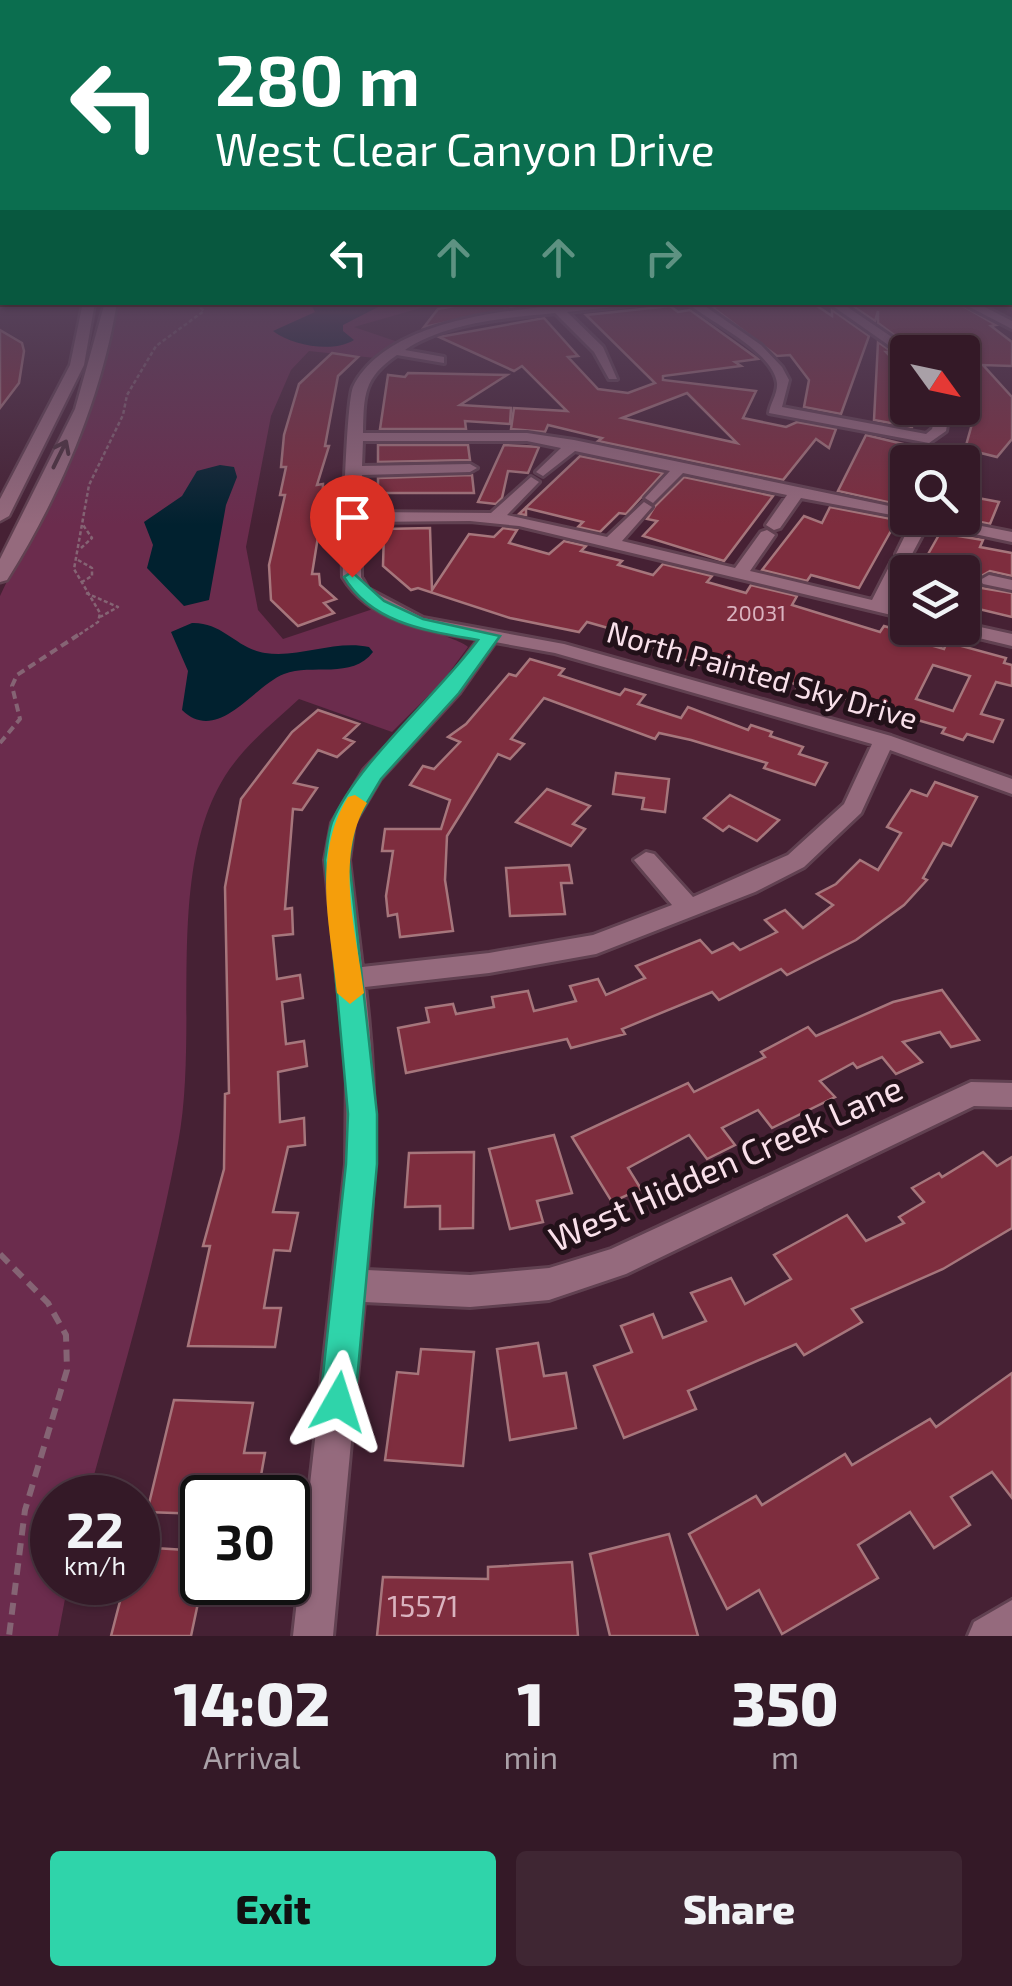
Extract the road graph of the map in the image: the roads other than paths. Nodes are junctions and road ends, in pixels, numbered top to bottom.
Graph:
1 (73, 372) edge
2 (94, 372) edge
3 (369, 372) edge
4 (611, 372) edge
5 (780, 372) edge
6 (613, 376) dead end
7 (940, 425) edge
8 (356, 437) junction
9 (574, 444) junction
10 (682, 466) junction
11 (470, 468) dead end
12 (355, 471) junction
13 (798, 491) junction
14 (890, 511) edge
15 (0, 516) edge
16 (353, 516) junction
17 (495, 518) junction
18 (980, 530) edge
19 (914, 535) edge
20 (1012, 537) edge
21 (610, 542) junction
22 (740, 573) junction
23 (0, 576) edge
24 (989, 580) dead end
25 (1012, 585) edge
26 (878, 607) junction
27 (890, 610) edge
28 (980, 633) edge
29 (490, 636) junction
30 (1012, 640) edge
31 (884, 741) junction
32 (1009, 782) edge
33 (646, 860) dead end
34 (690, 909) junction
35 (348, 980) junction
36 (1011, 1094) edge
37 (350, 1285) junction
38 (1012, 1620) edge
39 (313, 1636) edge
40 (988, 1636) edge

1 - 15 street
23 -> 2 street
3 - 8 street, North Painted Sky Drive
4 - 6 street
5 - 7 street
8 - 9 street
8 - 12 street, North Painted Sky Drive
9 - 10 street
9 - 17 street
10 - 13 street
10 - 21 street
11 - 12 street
12 - 16 street, North Painted Sky Drive
13 - 14 street
13 - 22 street
16 - 17 street
16 - 29 street, North Painted Sky Drive
17 - 21 street
18 - 20 street
19 - 26 street
21 - 22 street
22 - 26 street
24 - 25 street
26 - 27 street
28 - 30 street
29 - 31 street, North Painted Sky Drive
29 - 35 street
31 - 32 street, North Painted Sky Drive
31 - 34 street
33 - 34 street
34 - 35 street
35 - 37 street
36 - 37 street, West Hidden Creek Lane
37 - 39 street
38 - 40 street

